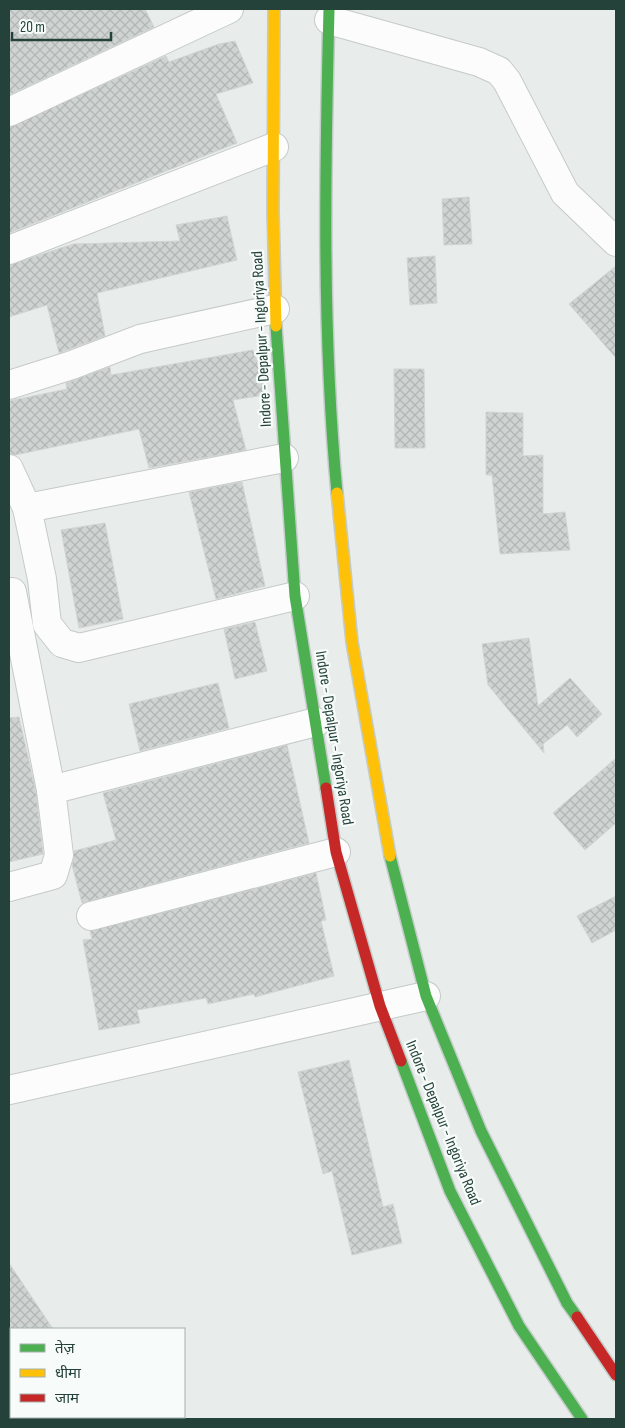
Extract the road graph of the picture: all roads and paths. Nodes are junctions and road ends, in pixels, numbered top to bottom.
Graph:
1 (229, 9) edge
2 (274, 9) edge
3 (329, 14) edge
4 (9, 112) edge
5 (274, 148) junction
6 (616, 242) edge
7 (9, 250) edge
8 (275, 309) junction
9 (9, 385) edge
10 (284, 458) junction
11 (9, 468) edge
12 (27, 508) junction
13 (42, 580) junction
14 (10, 593) edge
15 (295, 596) junction
16 (316, 722) junction
17 (51, 790) junction
18 (336, 852) junction
19 (9, 887) edge
20 (91, 916) dead end
21 (426, 996) junction
22 (380, 1006) junction
23 (9, 1090) edge
24 (616, 1375) edge
25 (582, 1419) edge

1 - 4 street
2 - 5 main road, Indore - Depalpur - Ingoriya Road
3 - 6 street
3 - 21 main road, Indore - Depalpur - Ingoriya Road
5 - 7 street
5 - 8 main road, Indore - Depalpur - Ingoriya Road
8 - 9 street
8 - 10 main road, Indore - Depalpur - Ingoriya Road
10 - 12 street
10 - 15 main road, Indore - Depalpur - Ingoriya Road
11 - 12 street
12 - 13 street
13 - 14 street
13 - 15 street
14 - 17 street
15 - 16 main road, Indore - Depalpur - Ingoriya Road
16 - 17 street
16 - 18 main road, Indore - Depalpur - Ingoriya Road
17 - 19 street
18 - 20 street
18 - 22 main road, Indore - Depalpur - Ingoriya Road
21 - 22 street
21 - 24 main road, Indore - Depalpur - Ingoriya Road
22 - 23 street
22 - 25 main road, Indore - Depalpur - Ingoriya Road

